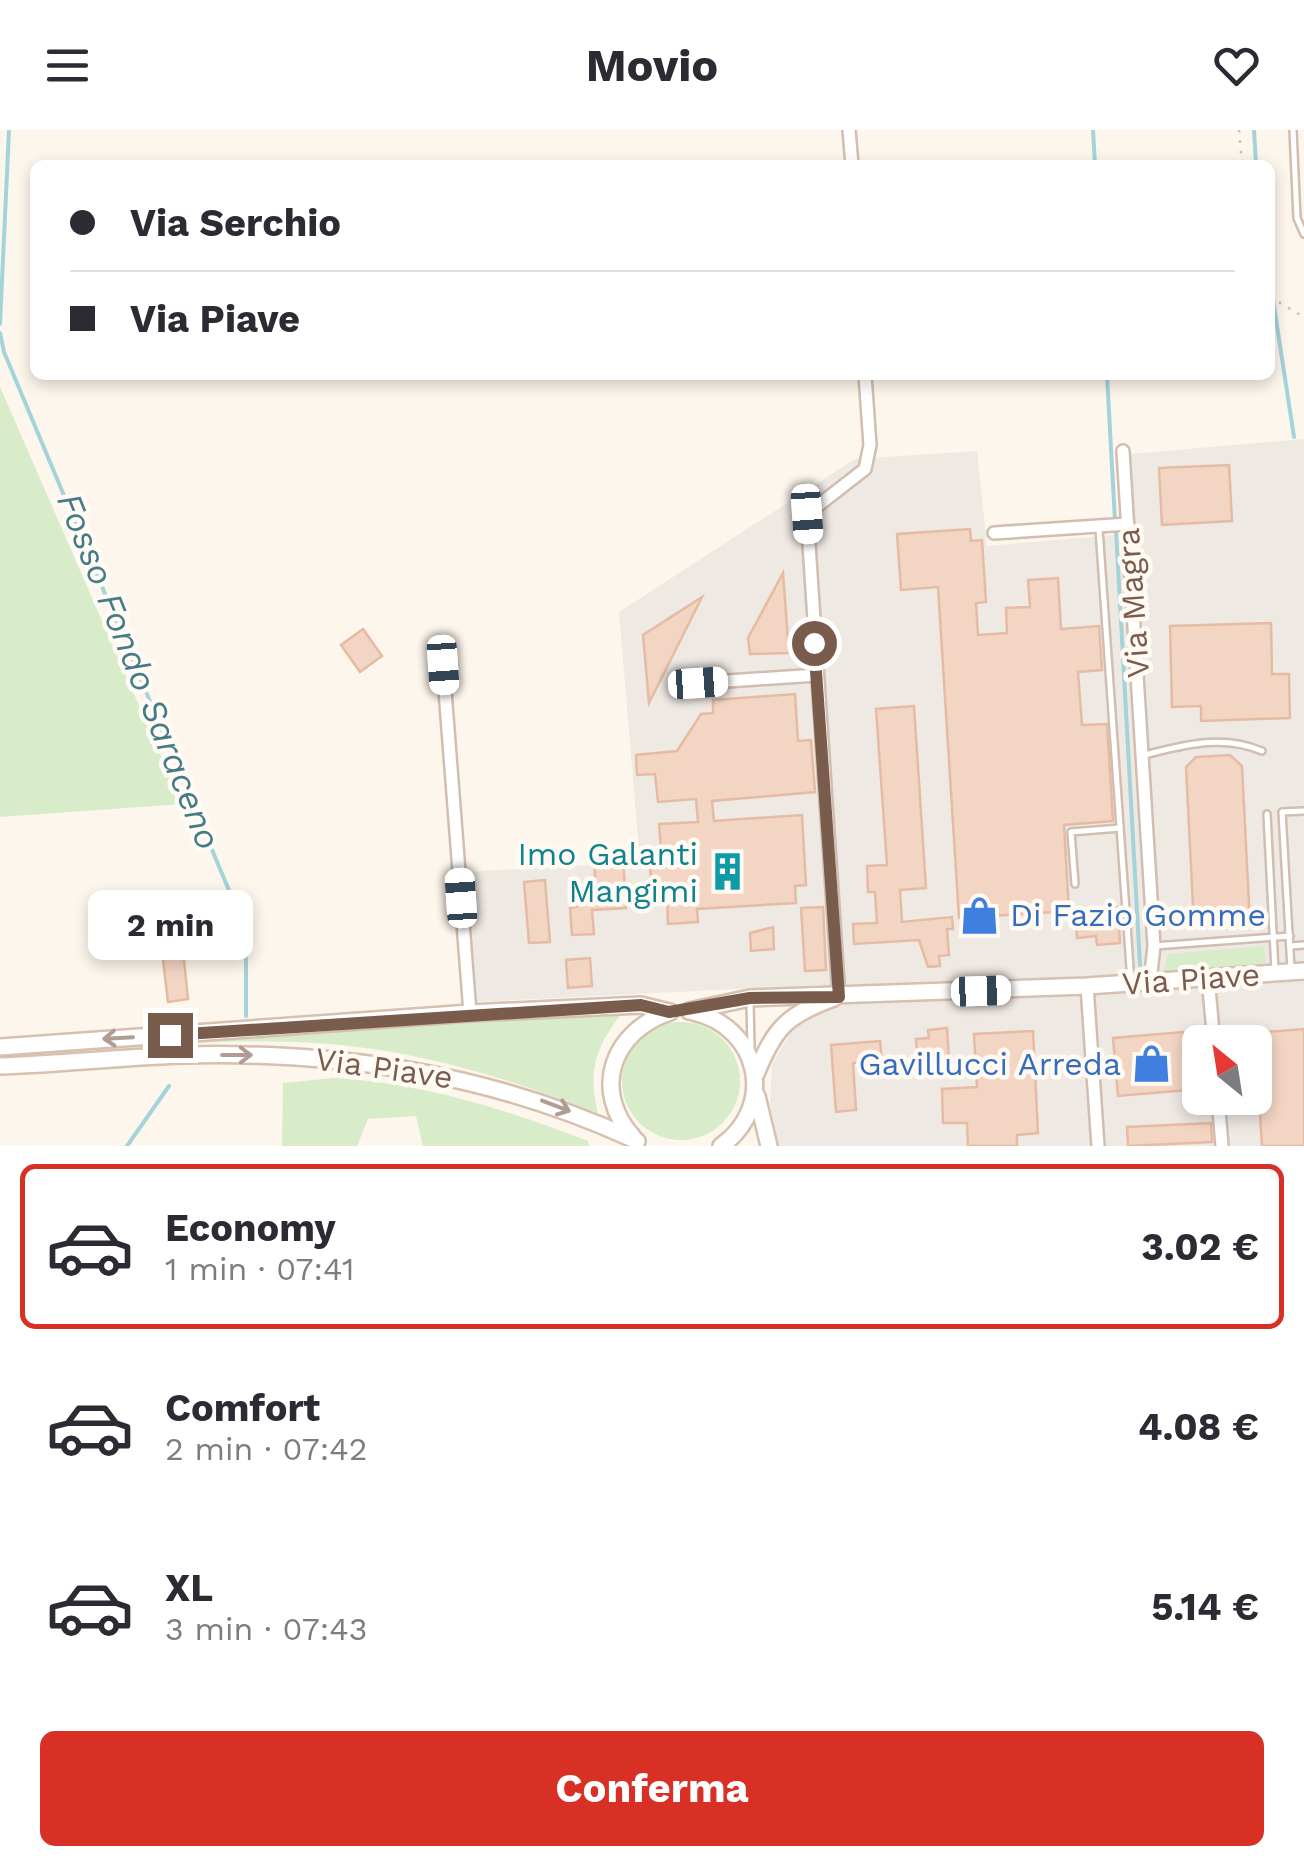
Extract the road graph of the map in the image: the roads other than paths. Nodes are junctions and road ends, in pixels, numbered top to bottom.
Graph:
1 (849, 130) edge
2 (1293, 130) edge
3 (852, 160) edge
4 (1304, 234) edge
5 (865, 380) edge
6 (1123, 451) dead end
7 (1128, 524) junction
8 (1098, 526) junction
9 (994, 533) dead end
10 (443, 665) dead end
11 (816, 675) junction
12 (698, 683) dead end
13 (1262, 751) dead end
14 (1142, 756) junction
15 (1304, 811) edge
16 (1267, 814) dead end
17 (1120, 828) junction
18 (1075, 884) dead end
19 (1290, 936) junction
20 (1274, 938) junction
21 (1304, 945) edge
22 (1154, 946) junction
23 (1290, 946) junction
24 (1290, 972) edge
25 (1208, 978) junction
26 (1150, 982) junction
27 (1132, 983) junction
28 (1087, 986) junction
29 (839, 997) junction
30 (750, 998) junction
31 (689, 1011) junction
32 (669, 1012) junction
33 (470, 1014) junction
34 (1212, 1025) edge
35 (0, 1047) edge
36 (750, 1055) junction
37 (0, 1066) edge
38 (756, 1081) junction
39 (1219, 1115) edge
40 (640, 1144) edge
41 (721, 1146) edge
42 (768, 1146) edge
43 (1098, 1146) edge
44 (1222, 1146) edge

1 - 3 street
2 - 4 lane
5 - 11 street
6 - 7 street, Via Magra
7 - 8 street
7 - 14 street, Via Magra
8 - 9 street
8 - 17 lane
10 - 33 street
11 - 12 street
11 - 29 street
13 - 14 lane
14 - 22 street, Via Magra
15 - 19 lane
16 - 20 lane
17 - 18 lane
17 - 27 lane
19 - 20 lane
19 - 23 lane
20 - 22 lane
20 - 24 lane
21 - 23 lane
22 - 26 street, Via Magra
23 - 24 lane
24 - 25 main road, Via Piave
25 - 26 main road, Via Piave
25 - 34 street
26 - 27 main road, Via Piave
27 - 28 main road, Via Piave
28 - 29 main road, Via Piave
28 - 43 street
29 - 30 main road, Via Piave
29 - 38 main road, Via Piave
30 - 31 main road, Via Piave
30 - 36 lane
31 - 32 main road, Via Piave
31 - 36 main road
32 - 33 main road, Via Piave
32 - 40 main road
33 -> 35 main road, Via Piave
36 - 38 main road
37 -> 40 main road, Via Piave
38 - 41 main road, Via Piave
38 - 42 main road
39 - 44 street

